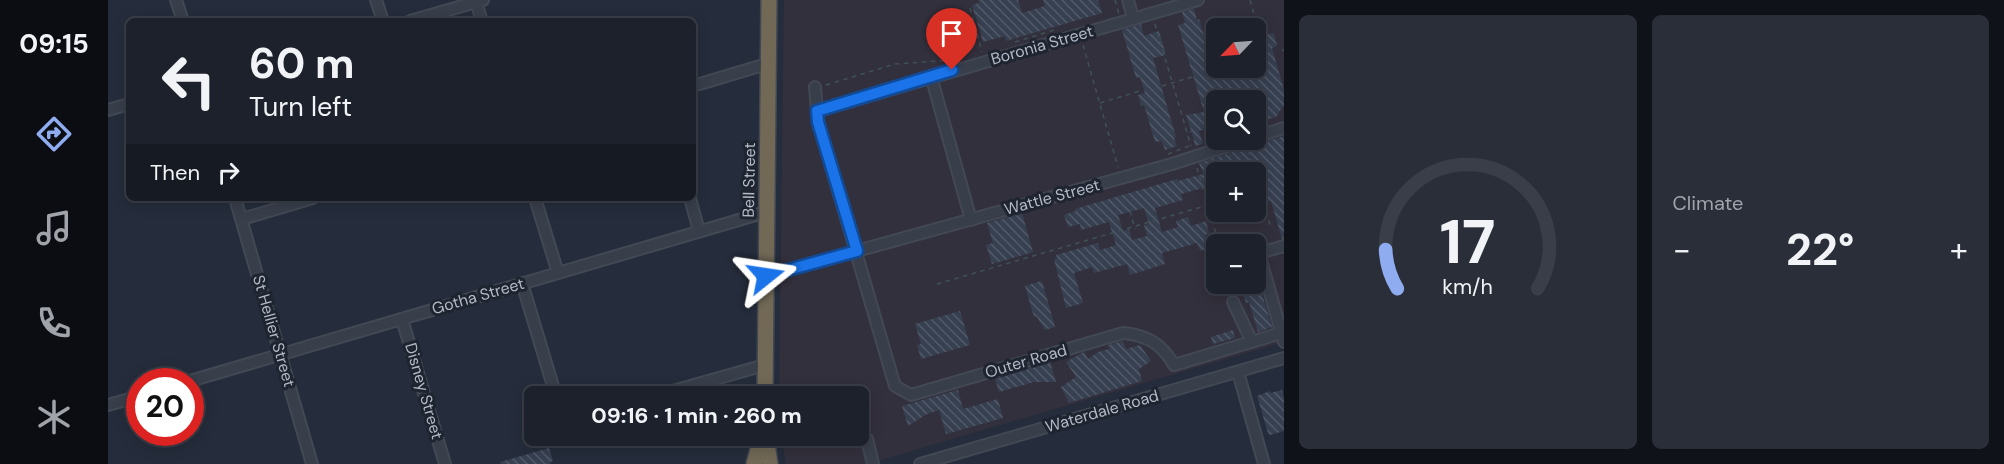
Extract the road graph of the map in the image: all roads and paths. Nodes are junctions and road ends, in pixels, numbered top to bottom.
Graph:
1 (177, 0) edge
2 (376, 0) edge
3 (769, 0) edge
4 (1128, 0) edge
5 (1198, 0) edge
6 (1250, 0) edge
7 (479, 1) edge
8 (970, 8) dead end
9 (1152, 13) junction
10 (1254, 14) dead end
11 (182, 18) edge
12 (381, 18) edge
13 (420, 18) edge
14 (482, 18) edge
15 (1133, 18) junction
16 (1063, 28) dead end
17 (1011, 44) dead end
18 (1083, 44) dead end
19 (982, 53) dead end
20 (962, 59) dead end
21 (770, 63) junction
22 (931, 76) junction
23 (1195, 76) dead end
24 (1172, 83) junction
25 (696, 85) edge
26 (1162, 86) dead end
27 (815, 90) joint
28 (1143, 90) dead end
29 (1100, 104) junction
30 (126, 105) edge
31 (108, 110) edge
32 (817, 111) junction
33 (1284, 128) edge
34 (1266, 134) edge
35 (1220, 150) edge
36 (1194, 157) junction
37 (1121, 178) junction
38 (1206, 198) edge
39 (236, 201) edge
40 (303, 201) edge
41 (536, 201) edge
42 (691, 201) edge
43 (1206, 206) edge
44 (1130, 211) dead end
45 (1266, 211) edge
46 (766, 212) junction
47 (242, 219) junction
48 (971, 220) junction
49 (1135, 228) junction
50 (1271, 228) dead end
51 (699, 231) junction
52 (1284, 246) edge
53 (857, 251) junction
54 (558, 273) junction
55 (766, 276) junction
56 (522, 283) junction
57 (937, 284) dead end
58 (1233, 302) dead end
59 (402, 319) junction
60 (1283, 338) edge
61 (1252, 342) junction
62 (281, 354) junction
63 (1284, 358) edge
64 (765, 365) junction
65 (1238, 372) junction
66 (204, 377) edge
67 (553, 386) edge
68 (690, 386) edge
69 (765, 386) edge
70 (126, 400) edge
71 (108, 405) edge
72 (760, 446) edge
73 (766, 446) edge
74 (869, 446) edge
75 (926, 463) edge
76 (312, 464) edge
77 (445, 464) edge
78 (754, 464) edge
79 (770, 464) edge
80 (873, 464) edge
81 (1264, 464) edge

1 - 11 street
2 - 12 street
3 - 21 highway, Bell Street
4 - 15 street
5 - 9 street, Boronia Street
6 - 10 path
7 - 13 street
7 - 14 street
8 - 19 path
9 - 15 street, Boronia Street
9 - 24 path
15 - 22 street, Boronia Street
16 - 17 path
18 - 29 path
20 - 27 path
21 - 25 street
21 - 46 highway, Bell Street
22 - 32 street, Boronia Street
22 - 48 street
23 - 24 path
24 - 26 path
24 - 36 path
27 - 32 street
28 - 29 path
29 - 37 path
30 - 31 street
32 - 53 street
33 - 34 street
35 - 36 street, Wattle Street
36 - 37 street, Wattle Street
36 - 38 path
37 - 48 street, Wattle Street
39 - 47 street, St Hellier Street
40 - 47 street
41 - 54 street
42 - 51 street
43 - 49 path
44 - 49 path
45 - 50 path
46 - 51 street, Gotha Street
46 - 55 highway, Bell Street
47 - 62 street, St Hellier Street
48 - 53 street, Wattle Street
49 - 57 path
51 - 54 street, Gotha Street
52 - 60 street
53 - 55 street, Wattle Street
53 - 61 street, Outer Road
54 - 56 street, Gotha Street
55 - 64 highway, Bell Street
56 - 59 street, Gotha Street
56 - 67 street
58 - 61 street
59 - 62 street, Gotha Street
59 - 77 street, Disney Street
60 - 61 street, Outer Road
62 - 66 street, Gotha Street
62 - 76 street, St Hellier Street
63 - 65 street, Waterdale Road
64 - 68 street
64 - 69 highway, Bell Street
65 - 75 street, Waterdale Road
65 - 81 street
70 - 71 street
72 - 78 highway
73 - 79 highway
74 - 80 street

